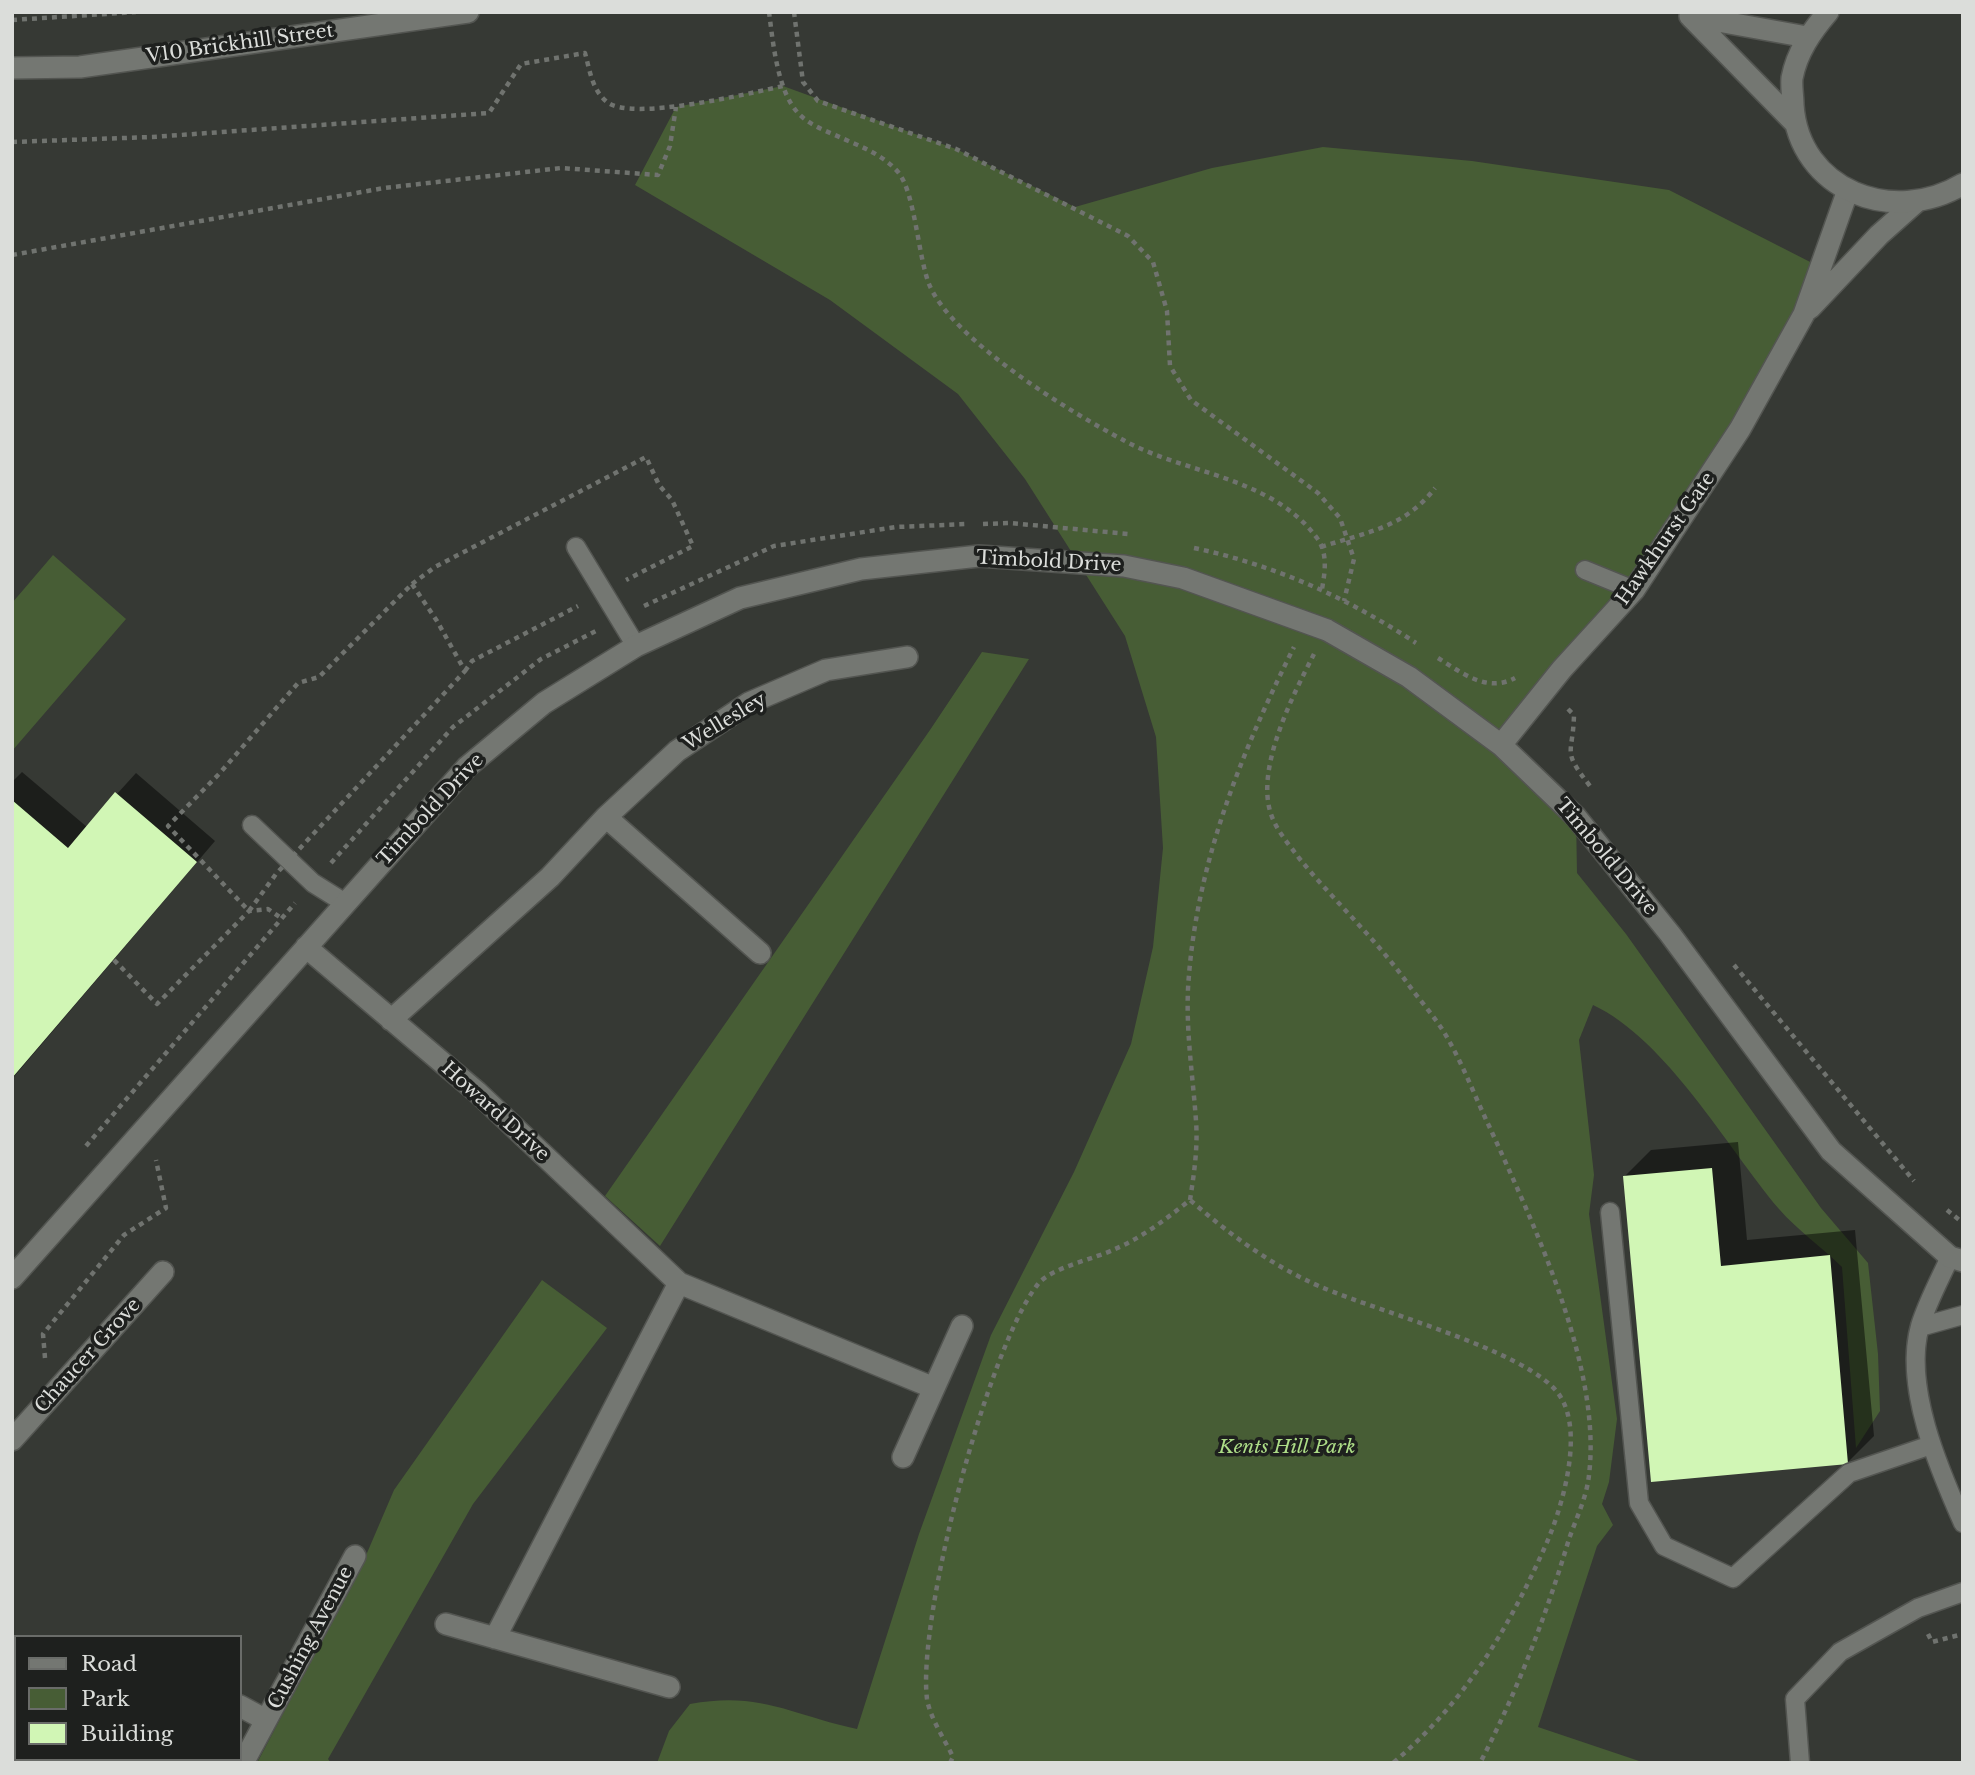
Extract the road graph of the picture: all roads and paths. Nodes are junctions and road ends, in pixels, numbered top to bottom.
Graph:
1 (136, 12) edge
2 (468, 12) edge
3 (769, 12) edge
4 (794, 12) edge
5 (1828, 12) edge
6 (1685, 14) edge
7 (12, 20) edge
8 (1807, 37) junction
9 (12, 68) edge
10 (783, 86) junction
11 (676, 107) junction
12 (1795, 123) junction
13 (12, 142) edge
14 (1963, 184) edge
15 (1848, 190) junction
16 (1915, 203) junction
17 (12, 255) edge
18 (1804, 314) junction
19 (1436, 488) dead end
20 (672, 500) dead end
21 (1349, 537) junction
22 (576, 547) dead end
23 (1321, 547) junction
24 (1585, 570) dead end
25 (412, 584) junction
26 (1634, 590) junction
27 (1307, 621) junction
28 (1327, 631) junction
29 (636, 646) junction
30 (907, 657) dead end
31 (1549, 689) junction
32 (1501, 745) junction
33 (1591, 787) dead end
34 (606, 817) junction
35 (252, 825) dead end
36 (290, 859) junction
37 (345, 903) junction
38 (249, 911) junction
39 (281, 918) dead end
40 (306, 947) junction
41 (760, 953) dead end
42 (1726, 956) dead end
43 (114, 960) dead end
44 (391, 1020) junction
45 (136, 1140) junction
46 (1919, 1188) dead end
47 (1190, 1200) junction
48 (1937, 1202) dead end
49 (1610, 1212) dead end
50 (1963, 1223) edge
51 (1956, 1259) edge
52 (163, 1272) dead end
53 (12, 1278) edge
54 (679, 1283) junction
55 (1963, 1315) edge
56 (962, 1325) dead end
57 (1920, 1327) junction
58 (62, 1384) junction
59 (934, 1388) junction
60 (12, 1440) edge
61 (1931, 1445) junction
62 (903, 1457) dead end
63 (1963, 1523) edge
64 (355, 1556) dead end
65 (1963, 1592) edge
66 (446, 1623) dead end
67 (495, 1637) junction
68 (669, 1687) dead end
69 (242, 1707) edge
70 (266, 1720) junction
71 (243, 1763) edge
72 (950, 1763) edge
73 (1393, 1763) edge
74 (1480, 1763) edge
75 (1800, 1763) edge

1 - 7 path
2 - 9 street, V10 Brickhill Street
3 - 10 path
4 - 21 path
5 - 8 street
6 - 8 street
6 - 12 street
8 - 12 street
10 - 11 path
10 - 23 path
11 - 13 path
11 - 17 path
12 - 15 street
14 - 16 street
15 - 16 street
15 - 18 street, Hawkhurst Gate
16 - 18 street, Hawkhurst Gate
18 - 26 street, Hawkhurst Gate
19 - 21 path
20 - 25 path
21 - 23 path
21 - 28 path
22 - 29 lane
23 - 27 path
24 - 26 lane
25 - 36 path
25 - 38 path
26 - 31 street, Hawkhurst Gate
27 - 28 street, Timbold Drive
27 - 29 street, Timbold Drive
27 - 47 path
28 - 32 street, Timbold Drive
28 - 74 path
29 - 37 street, Timbold Drive
30 - 34 street, Wellesley
31 - 32 street, Hawkhurst Gate
31 - 33 path
32 - 51 street, Timbold Drive
34 - 41 street
34 - 44 street, Wellesley
35 - 36 lane
36 - 37 lane
36 - 38 path
37 - 40 street, Timbold Drive
38 - 39 path
38 - 43 path
40 - 44 street, Howard Drive
40 - 45 street, Timbold Drive
42 - 46 path
44 - 54 street, Howard Drive
45 - 53 street, Timbold Drive
45 - 58 path
47 - 72 path
47 - 73 path
48 - 50 path
49 - 61 lane
51 - 57 lane
52 - 58 street, Chaucer Grove
54 - 59 street, Howard Drive
54 - 67 street
55 - 57 lane
56 - 59 street
57 - 61 lane
58 - 60 street, Chaucer Grove
59 - 62 street
61 - 63 lane
64 - 70 street, Cushing Avenue
65 - 75 lane
66 - 67 street
67 - 68 street
69 - 70 street, Cushing Avenue
70 - 71 street, Cushing Avenue

